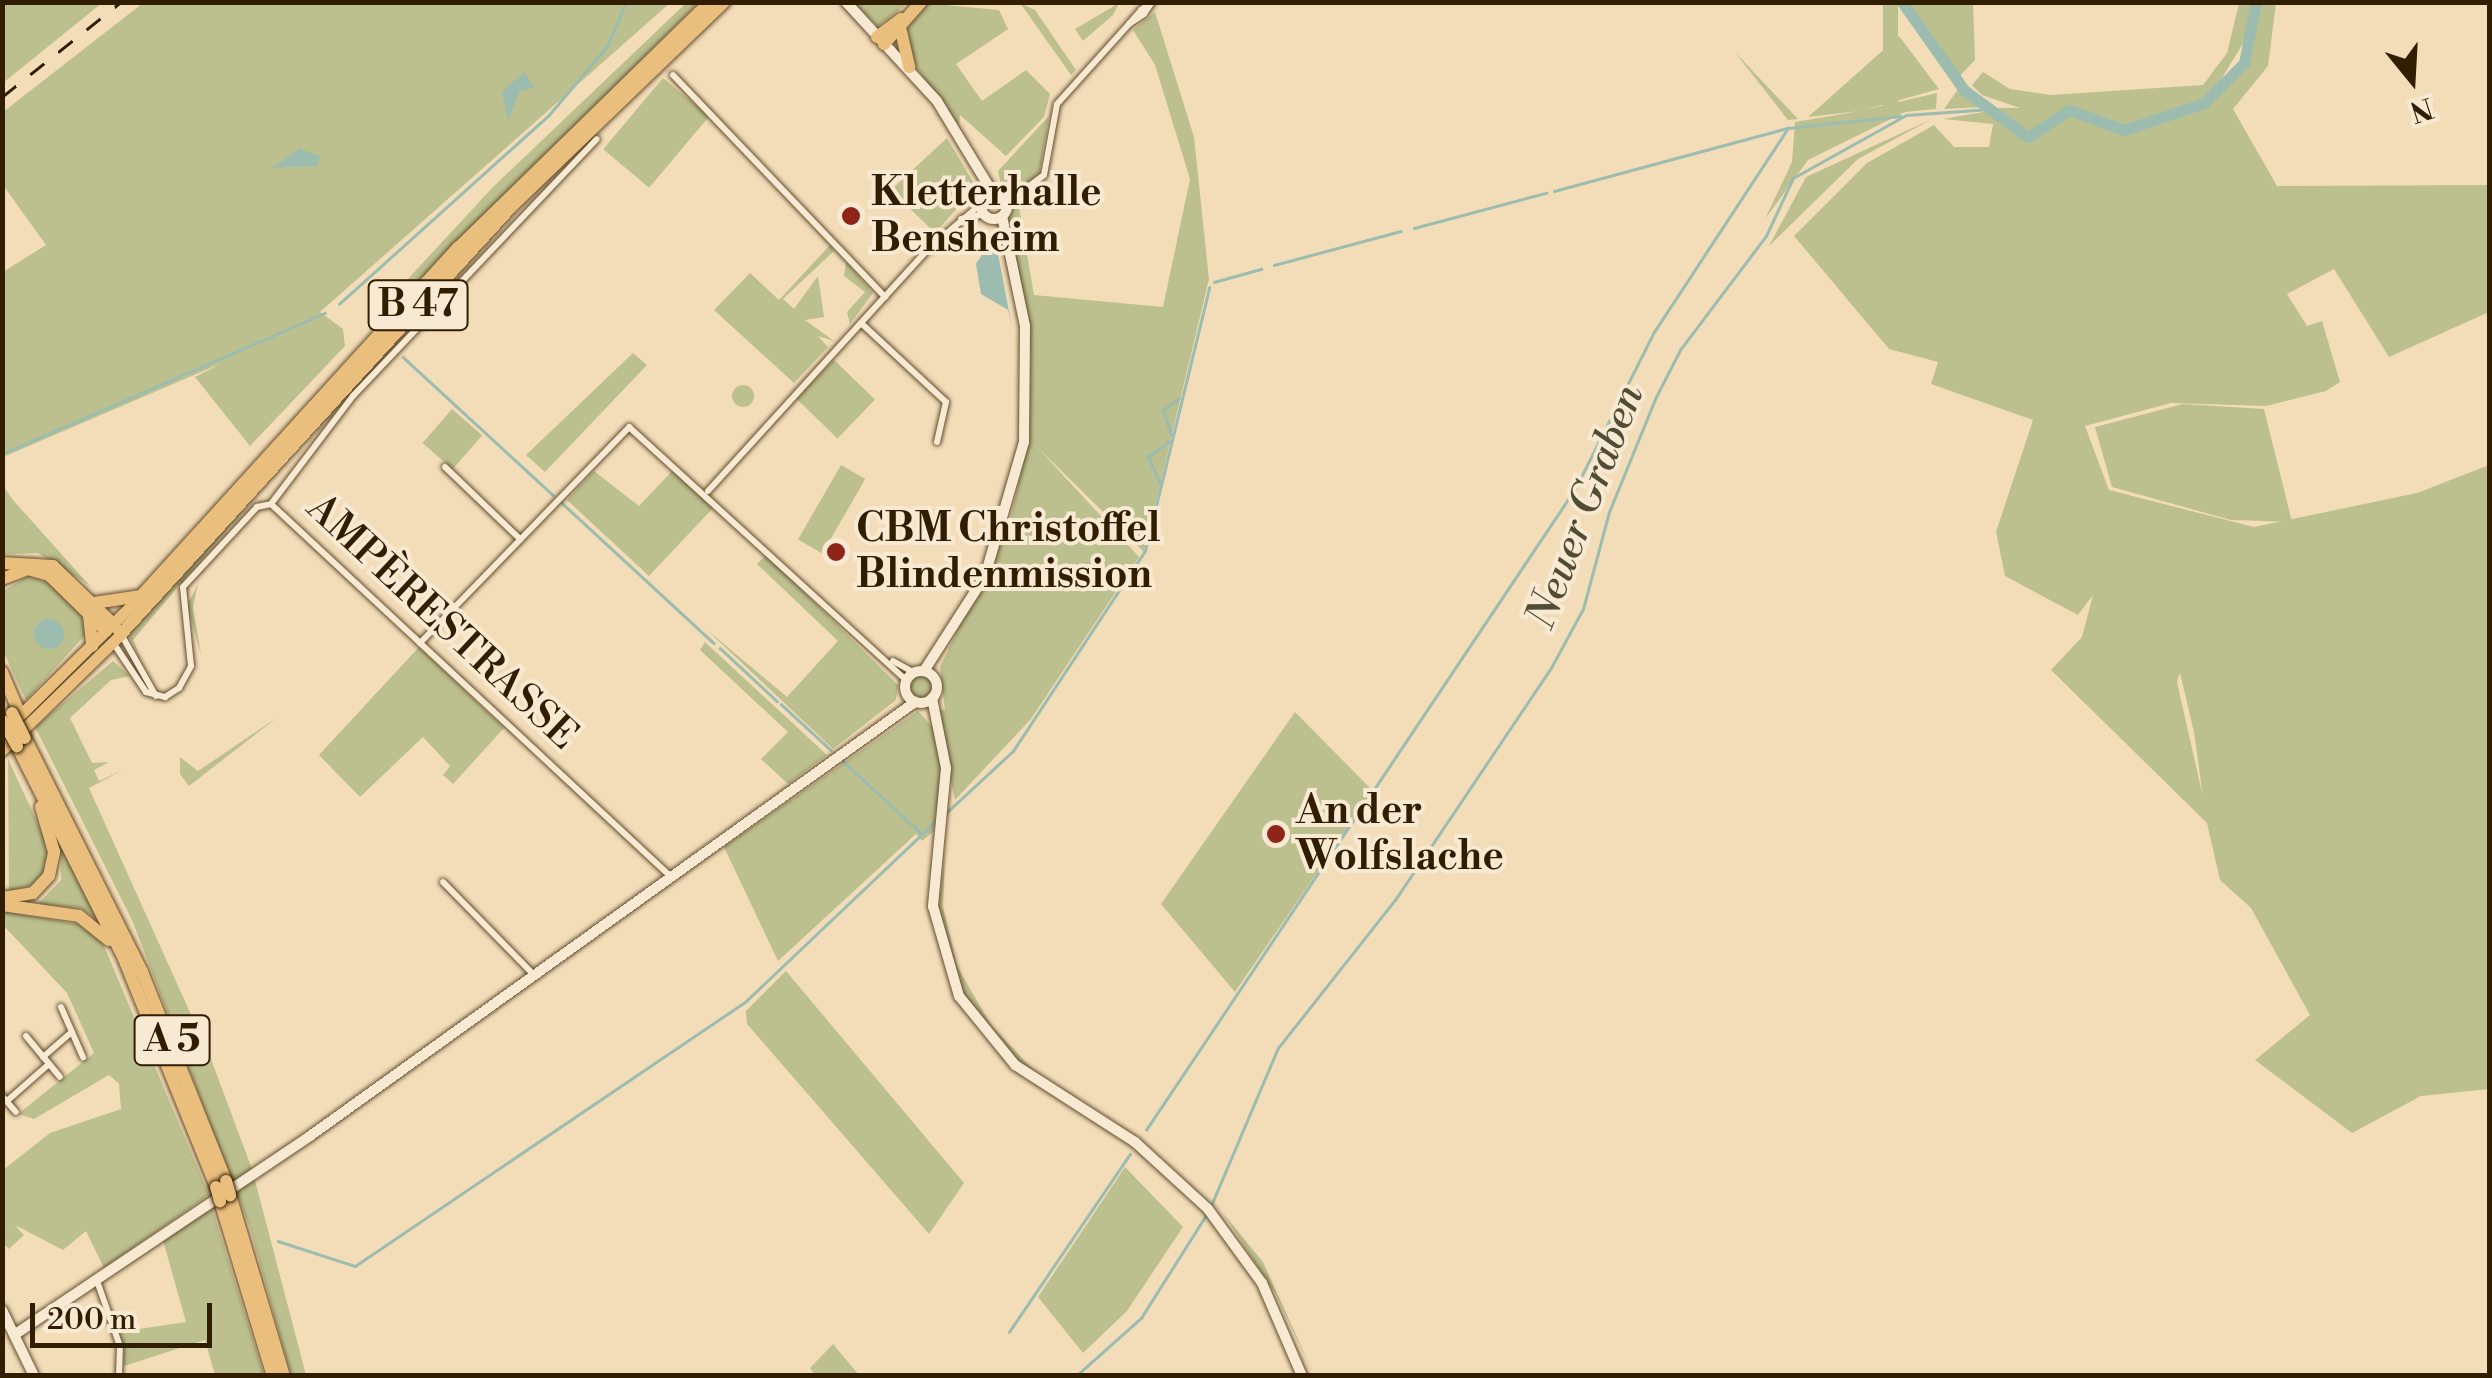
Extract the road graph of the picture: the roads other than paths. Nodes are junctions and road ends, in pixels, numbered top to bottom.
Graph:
1 (710, 2) edge
2 (724, 2) edge
3 (846, 2) edge
4 (918, 2) edge
5 (1152, 2) edge
6 (901, 30) junction
7 (881, 41) junction
8 (909, 67) junction
9 (673, 76) dead end
10 (597, 139) dead end
11 (994, 205) junction
12 (885, 297) junction
13 (861, 322) junction
14 (938, 442) dead end
15 (445, 467) dead end
16 (708, 491) junction
17 (271, 504) junction
18 (519, 538) junction
19 (2, 563) edge
20 (2, 579) edge
21 (142, 596) junction
22 (90, 605) junction
23 (113, 633) junction
24 (420, 644) junction
25 (92, 646) junction
26 (2, 672) edge
27 (919, 675) junction
28 (2, 697) edge
29 (919, 699) junction
30 (8, 715) edge
31 (2, 732) edge
32 (18, 741) edge
33 (38, 784) junction
34 (670, 876) junction
35 (443, 882) dead end
36 (2, 902) edge
37 (124, 958) junction
38 (533, 974) junction
39 (61, 1007) dead end
40 (72, 1032) junction
41 (26, 1036) dead end
42 (43, 1057) junction
43 (84, 1058) dead end
44 (50, 1064) junction
45 (60, 1077) dead end
46 (5, 1099) edge
47 (16, 1112) dead end
48 (223, 1191) junction
49 (96, 1278) junction
50 (2, 1310) edge
51 (17, 1333) junction
52 (2, 1344) edge
53 (34, 1376) edge
54 (118, 1376) edge
55 (273, 1376) edge
56 (284, 1376) edge
57 (1302, 1376) edge

1 - 21 highway, B 47
2 - 23 highway, B 47
3 - 7 street
4 - 6 highway
4 - 7 highway
5 - 11 street
6 - 7 highway
6 - 8 highway
7 - 8 street
7 - 11 street
8 - 11 street
9 - 12 street
10 - 17 street
11 - 12 street
11 - 27 street
12 - 13 street
13 - 14 street
13 - 16 street
15 - 18 street
16 - 18 street
16 - 27 street
17 - 23 street, AMPÈRESTRASSE
17 - 24 street, AMPÈRESTRASSE
18 - 24 street
19 - 22 highway
20 - 22 highway
21 - 22 highway
21 - 23 main road, B 47
22 - 23 highway
22 - 25 highway
23 - 25 main road, B 47
23 - 32 main road, B 47
24 - 34 street, AMPÈRESTRASSE
25 - 31 main road, B 47
26 - 30 highway
27 - 29 street
27 - 29 street
28 - 30 highway
29 - 34 street
29 - 57 street
30 - 32 highway, bridge
32 - 33 highway, A 5
32 - 48 highway, A 5
33 - 36 highway
33 - 37 highway, A 5
34 - 38 street
35 - 38 street
36 - 37 highway
37 - 48 highway, A 5
38 - 49 street
39 - 40 street
40 - 42 street
40 - 43 street
41 - 42 street
42 - 44 street
44 - 45 street
44 - 46 street
46 - 47 street
48 - 55 highway, A 5
48 - 56 highway, A 5
49 - 51 street
49 - 54 street
50 - 51 street
51 - 52 street
51 - 53 street

